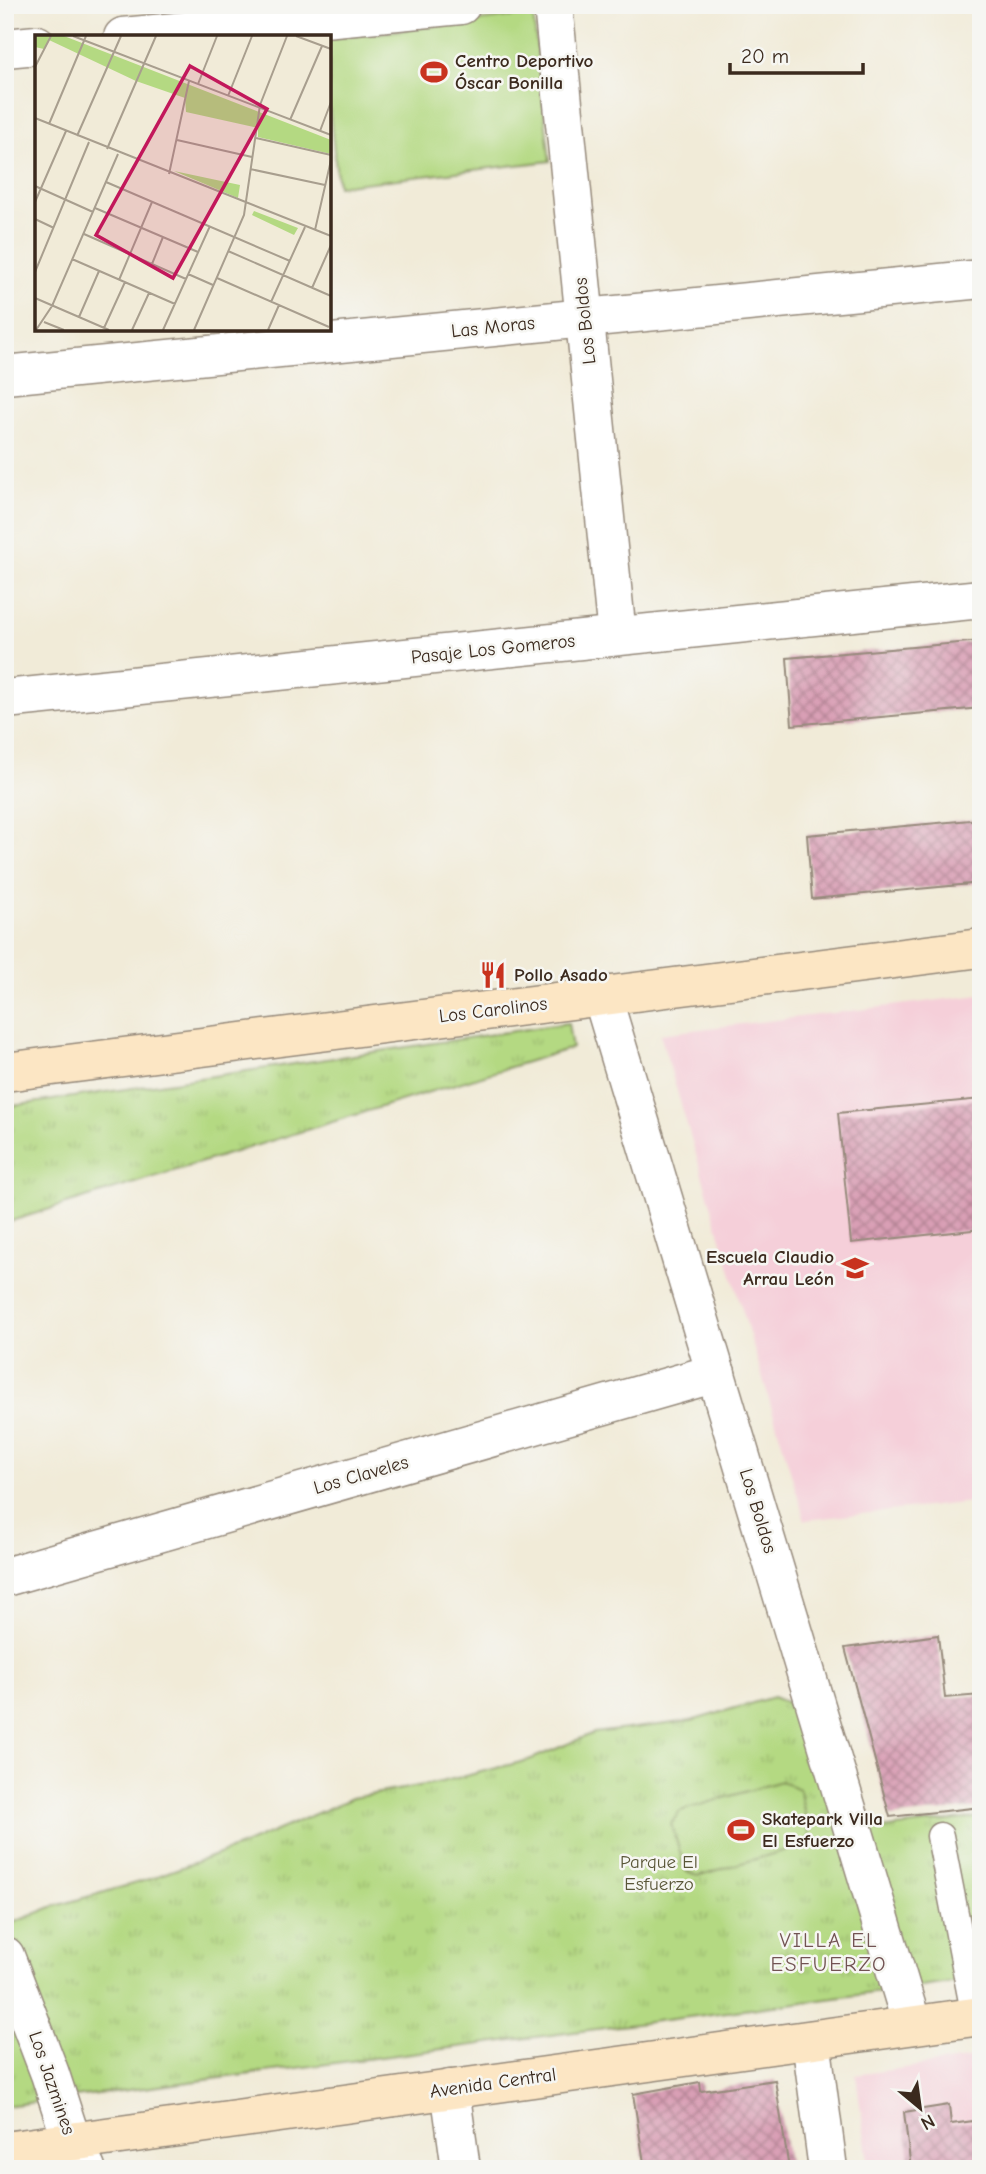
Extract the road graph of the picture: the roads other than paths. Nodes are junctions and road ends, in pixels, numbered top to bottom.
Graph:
1 (461, 5) edge
2 (553, 5) edge
3 (286, 29) edge
4 (164, 35) edge
5 (35, 45) edge
6 (5, 48) edge
7 (981, 279) edge
8 (585, 318) junction
9 (316, 337) edge
10 (5, 376) edge
11 (981, 599) edge
12 (617, 636) junction
13 (5, 699) edge
14 (981, 948) edge
15 (602, 996) junction
16 (5, 1072) edge
17 (716, 1373) junction
18 (5, 1577) edge
19 (940, 1836) dead end
20 (5, 1956) edge
21 (978, 2016) edge
22 (912, 2025) junction
23 (811, 2040) junction
24 (450, 2089) junction
25 (5, 2151) edge
26 (79, 2155) edge
27 (461, 2169) edge
28 (828, 2169) edge

1 - 3 street
2 - 8 street, Los Boldos
3 - 4 street
5 - 6 street
7 - 8 street, Las Moras
8 - 9 street, Las Moras
8 - 12 street, Los Boldos
9 - 10 street, Las Moras
11 - 12 street, Pasaje Los Gomeros
12 - 13 street, Pasaje Los Gomeros
14 - 15 main road, Los Carolinos
15 - 16 main road, Los Carolinos
15 - 17 street, Los Boldos
17 - 18 street, Los Claveles
17 - 22 street, Los Boldos
19 - 21 lane
20 - 26 street, Los Jazmines
21 - 22 main road, Avenida Central
22 - 23 main road, Avenida Central
23 - 24 main road, Avenida Central
23 - 28 street
24 - 26 main road, Avenida Central
24 - 27 street
25 - 26 main road, Avenida Central

